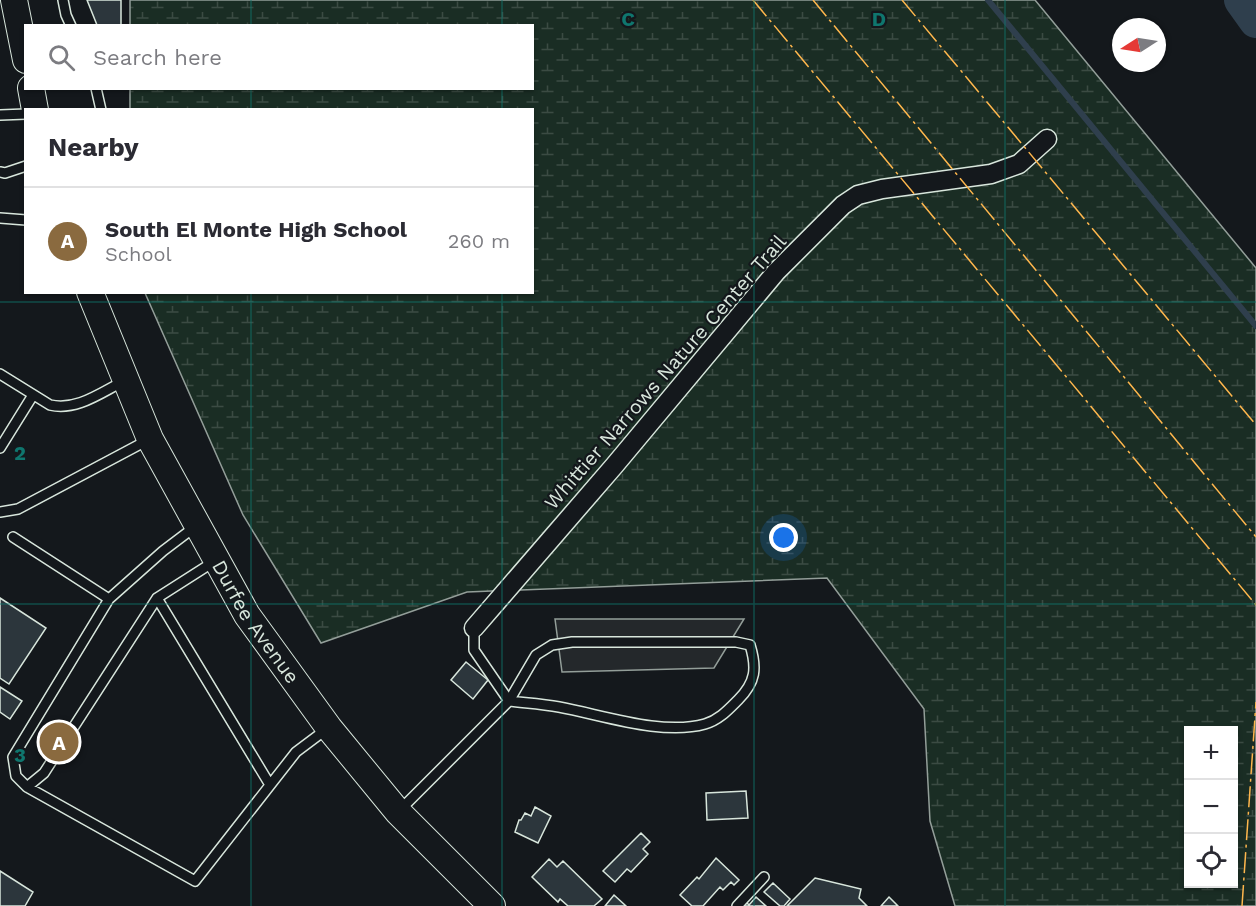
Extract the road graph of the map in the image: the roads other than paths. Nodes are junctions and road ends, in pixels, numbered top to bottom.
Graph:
1 (14, 0) edge
2 (63, 0) edge
3 (70, 24) edge
4 (24, 50) edge
5 (31, 90) edge
6 (96, 90) edge
7 (35, 108) edge
8 (101, 108) edge
9 (24, 114) edge
10 (0, 115) edge
11 (1047, 139) dead end
12 (24, 167) edge
13 (0, 172) edge
14 (0, 218) edge
15 (24, 220) edge
16 (91, 294) edge
17 (0, 374) edge
18 (124, 380) junction
19 (33, 395) junction
20 (150, 439) junction
21 (0, 447) edge
22 (0, 512) edge
23 (196, 526) junction
24 (13, 537) dead end
25 (216, 560) junction
26 (157, 598) junction
27 (109, 599) junction
28 (474, 628) joint
29 (509, 701) junction
30 (328, 728) junction
31 (270, 785) junction
32 (27, 787) junction
33 (398, 812) junction
34 (764, 877) dead end
35 (492, 906) edge
36 (737, 906) edge

1 - 4 main road
2 - 3 lane
5 - 7 main road
6 - 8 lane
9 - 10 lane
11 - 28 street, Whittier Narrows Nature Center Trail
12 - 13 lane
14 - 15 lane
16 - 18 main road, Durfee Avenue
17 - 19 lane
18 - 19 lane
18 - 20 main road, Durfee Avenue
19 - 21 lane
20 - 22 lane
20 - 23 main road, Durfee Avenue
23 - 25 main road, Durfee Avenue
23 - 27 lane
24 - 27 lane
25 - 26 lane
25 - 30 main road, Durfee Avenue
26 - 31 lane
26 - 32 lane
27 - 32 lane
28 - 29 lane
29 - 29 lane
29 - 33 lane
30 - 31 lane
30 - 33 main road, Durfee Avenue
31 - 32 lane
33 - 35 main road, Durfee Avenue
34 - 36 lane

